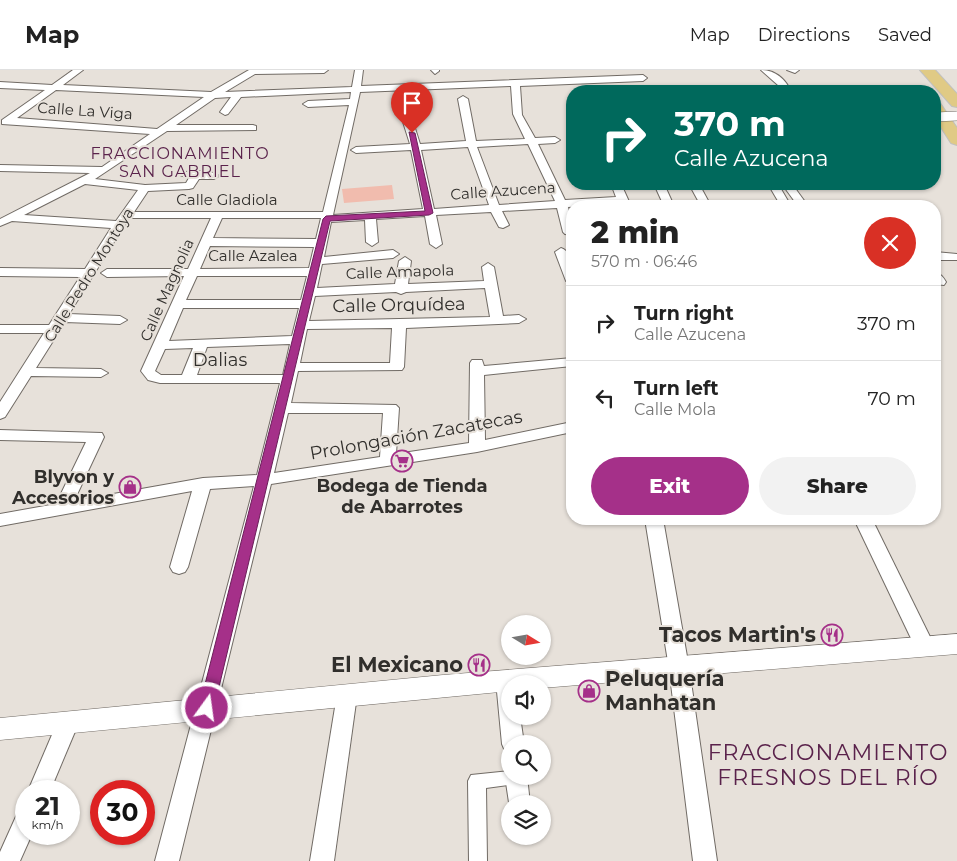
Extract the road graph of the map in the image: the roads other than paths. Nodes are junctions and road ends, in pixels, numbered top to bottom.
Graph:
1 (79, 70) edge
2 (255, 70) edge
3 (324, 70) edge
4 (359, 70) edge
5 (526, 70) edge
6 (765, 70) edge
7 (791, 70) edge
8 (795, 70) edge
9 (927, 70) edge
10 (307, 71) edge
11 (643, 77) edge
12 (529, 82) junction
13 (515, 83) junction
14 (0, 85) edge
15 (784, 85) edge
16 (940, 85) edge
17 (941, 86) edge
18 (56, 88) junction
19 (356, 88) junction
20 (238, 94) junction
21 (213, 95) junction
22 (463, 99) dead end
23 (354, 102) junction
24 (402, 103) dead end
25 (308, 104) dead end
26 (957, 104) edge
27 (225, 112) dead end
28 (941, 115) edge
29 (957, 116) edge
30 (941, 117) edge
31 (4, 123) edge
32 (253, 128) dead end
33 (162, 130) junction
34 (555, 140) dead end
35 (957, 140) edge
36 (532, 141) junction
37 (473, 144) junction
38 (416, 148) junction
39 (356, 150) dead end
40 (0, 168) edge
41 (104, 170) junction
42 (214, 176) dead end
43 (85, 181) junction
44 (145, 188) junction
45 (561, 203) junction
46 (566, 203) edge
47 (495, 208) junction
48 (429, 213) junction
49 (218, 215) junction
50 (370, 216) junction
51 (327, 217) junction
52 (3, 219) edge
53 (123, 220) junction
54 (566, 221) edge
55 (503, 225) dead end
56 (207, 242) junction
57 (321, 242) junction
58 (372, 242) dead end
59 (436, 244) dead end
60 (561, 252) dead end
61 (393, 254) dead end
62 (941, 256) edge
63 (954, 257) dead end
64 (404, 261) dead end
65 (566, 265) edge
66 (315, 266) junction
67 (488, 267) dead end
68 (0, 272) edge
69 (192, 272) junction
70 (88, 273) junction
71 (107, 273) dead end
72 (492, 284) junction
73 (401, 290) junction
74 (308, 298) junction
75 (178, 304) junction
76 (519, 319) dead end
77 (120, 320) dead end
78 (497, 320) junction
79 (58, 324) junction
80 (399, 325) junction
81 (0, 329) edge
82 (299, 332) junction
83 (202, 343) junction
84 (161, 345) junction
85 (566, 362) edge
86 (27, 372) junction
87 (101, 373) dead end
88 (290, 373) junction
89 (153, 377) joint
90 (188, 379) junction
91 (6, 395) edge
92 (282, 408) junction
93 (0, 414) edge
94 (566, 427) edge
95 (0, 435) edge
96 (477, 447) junction
97 (388, 461) junction
98 (264, 480) junction
99 (203, 484) junction
100 (62, 509) junction
101 (0, 520) edge
102 (655, 525) edge
103 (866, 525) edge
104 (179, 567) dead end
105 (957, 644) edge
106 (925, 647) junction
107 (679, 668) junction
108 (551, 678) edge
109 (501, 681) edge
110 (347, 695) junction
111 (207, 708) junction
112 (68, 722) junction
113 (0, 729) edge
114 (501, 779) edge
115 (43, 780) edge
116 (15, 845) edge
117 (8, 861) edge
118 (167, 861) edge
119 (322, 861) edge
120 (478, 861) edge
121 (705, 861) edge

1 - 18 street
2 - 10 street
2 - 21 street
3 - 10 street
4 - 19 street
5 - 12 street
6 - 15 street
7 - 8 street
9 - 16 main road
11 - 12 street
12 - 13 street
13 - 19 street
13 - 36 street
14 - 18 street
17 - 26 main road
18 - 21 street
18 - 31 street
19 - 20 street
19 - 23 street
20 - 21 street
20 - 27 street
21 - 33 street
22 - 37 street
23 - 25 street
23 - 51 street
24 - 38 street
28 - 35 main road
29 - 30 street, bridge
31 - 33 street, Calle La Viga
32 - 33 street, Calle La Viga
33 - 41 street
34 - 36 street
36 - 37 street
36 - 45 street
37 - 38 street
37 - 47 street
38 - 39 street
38 - 48 street
40 - 41 street
41 - 43 street
42 - 44 street
43 - 44 street, Calle Pedro Montoya
43 - 52 street
44 - 53 street, Calle Pedro Montoya
45 - 46 street, Calle Azucena
45 - 47 street, Calle Azucena
45 - 54 street
47 - 48 street, Calle Azucena
47 - 55 street
48 - 50 street, Calle Azucena
48 - 59 street
49 - 51 street, Calle Gladiola
49 - 53 street, Calle Gladiola
49 - 56 street, Calle Magnolia
50 - 51 street, Calle Azucena
50 - 58 street
51 - 57 street
52 - 53 street, Calle Gladiola
53 - 70 street, Calle Pedro Montoya
56 - 57 street
56 - 69 street, Calle Magnolia
57 - 66 street
60 - 65 street
61 - 66 street, Calle Azalea
62 - 63 street
64 - 73 street
66 - 69 street, Calle Azalea
66 - 74 street
67 - 72 street
68 - 70 street
69 - 71 street, Calle Azalea
69 - 75 street, Calle Magnolia
70 - 79 street, Calle Pedro Montoya
72 - 73 street, Calle Amapola
72 - 78 street
73 - 74 street, Calle Amapola
74 - 75 street
74 - 82 street
75 - 84 street, Calle Magnolia
76 - 78 street, Calle Orquídea
77 - 79 street
78 - 80 street, Calle Orquídea
79 - 81 street
79 - 86 street, Calle Pedro Montoya
80 - 82 street, Calle Orquídea
80 - 88 street, Dalias
82 - 83 street, Calle Orquídea
82 - 88 street
83 - 84 street, Calle Orquídea
83 - 90 street
84 - 89 street, Calle Magnolia
85 - 96 street
86 - 87 street
86 - 91 street, Calle Pedro Montoya
88 - 90 street, Dalias
88 - 92 street
89 - 90 street, Dalias
91 - 93 street, Calle Pedro Montoya
92 - 97 street
92 - 98 street
94 - 96 street, Prolongación Zacatecas
95 - 100 street
96 - 97 street, Prolongación Zacatecas
97 - 98 street, Prolongación Zacatecas
98 - 99 street, Prolongación Zacatecas
98 - 111 street
99 - 100 street, Prolongación Zacatecas
99 - 104 street
100 - 101 street, Prolongación Zacatecas
102 - 107 street
103 - 106 street
105 - 106 street
106 - 107 street
107 - 108 street
107 - 121 street
109 - 110 street
110 - 111 street
110 - 119 street
111 - 112 street
111 - 118 street
112 - 113 street
112 - 115 street
114 - 120 street
116 - 117 street

